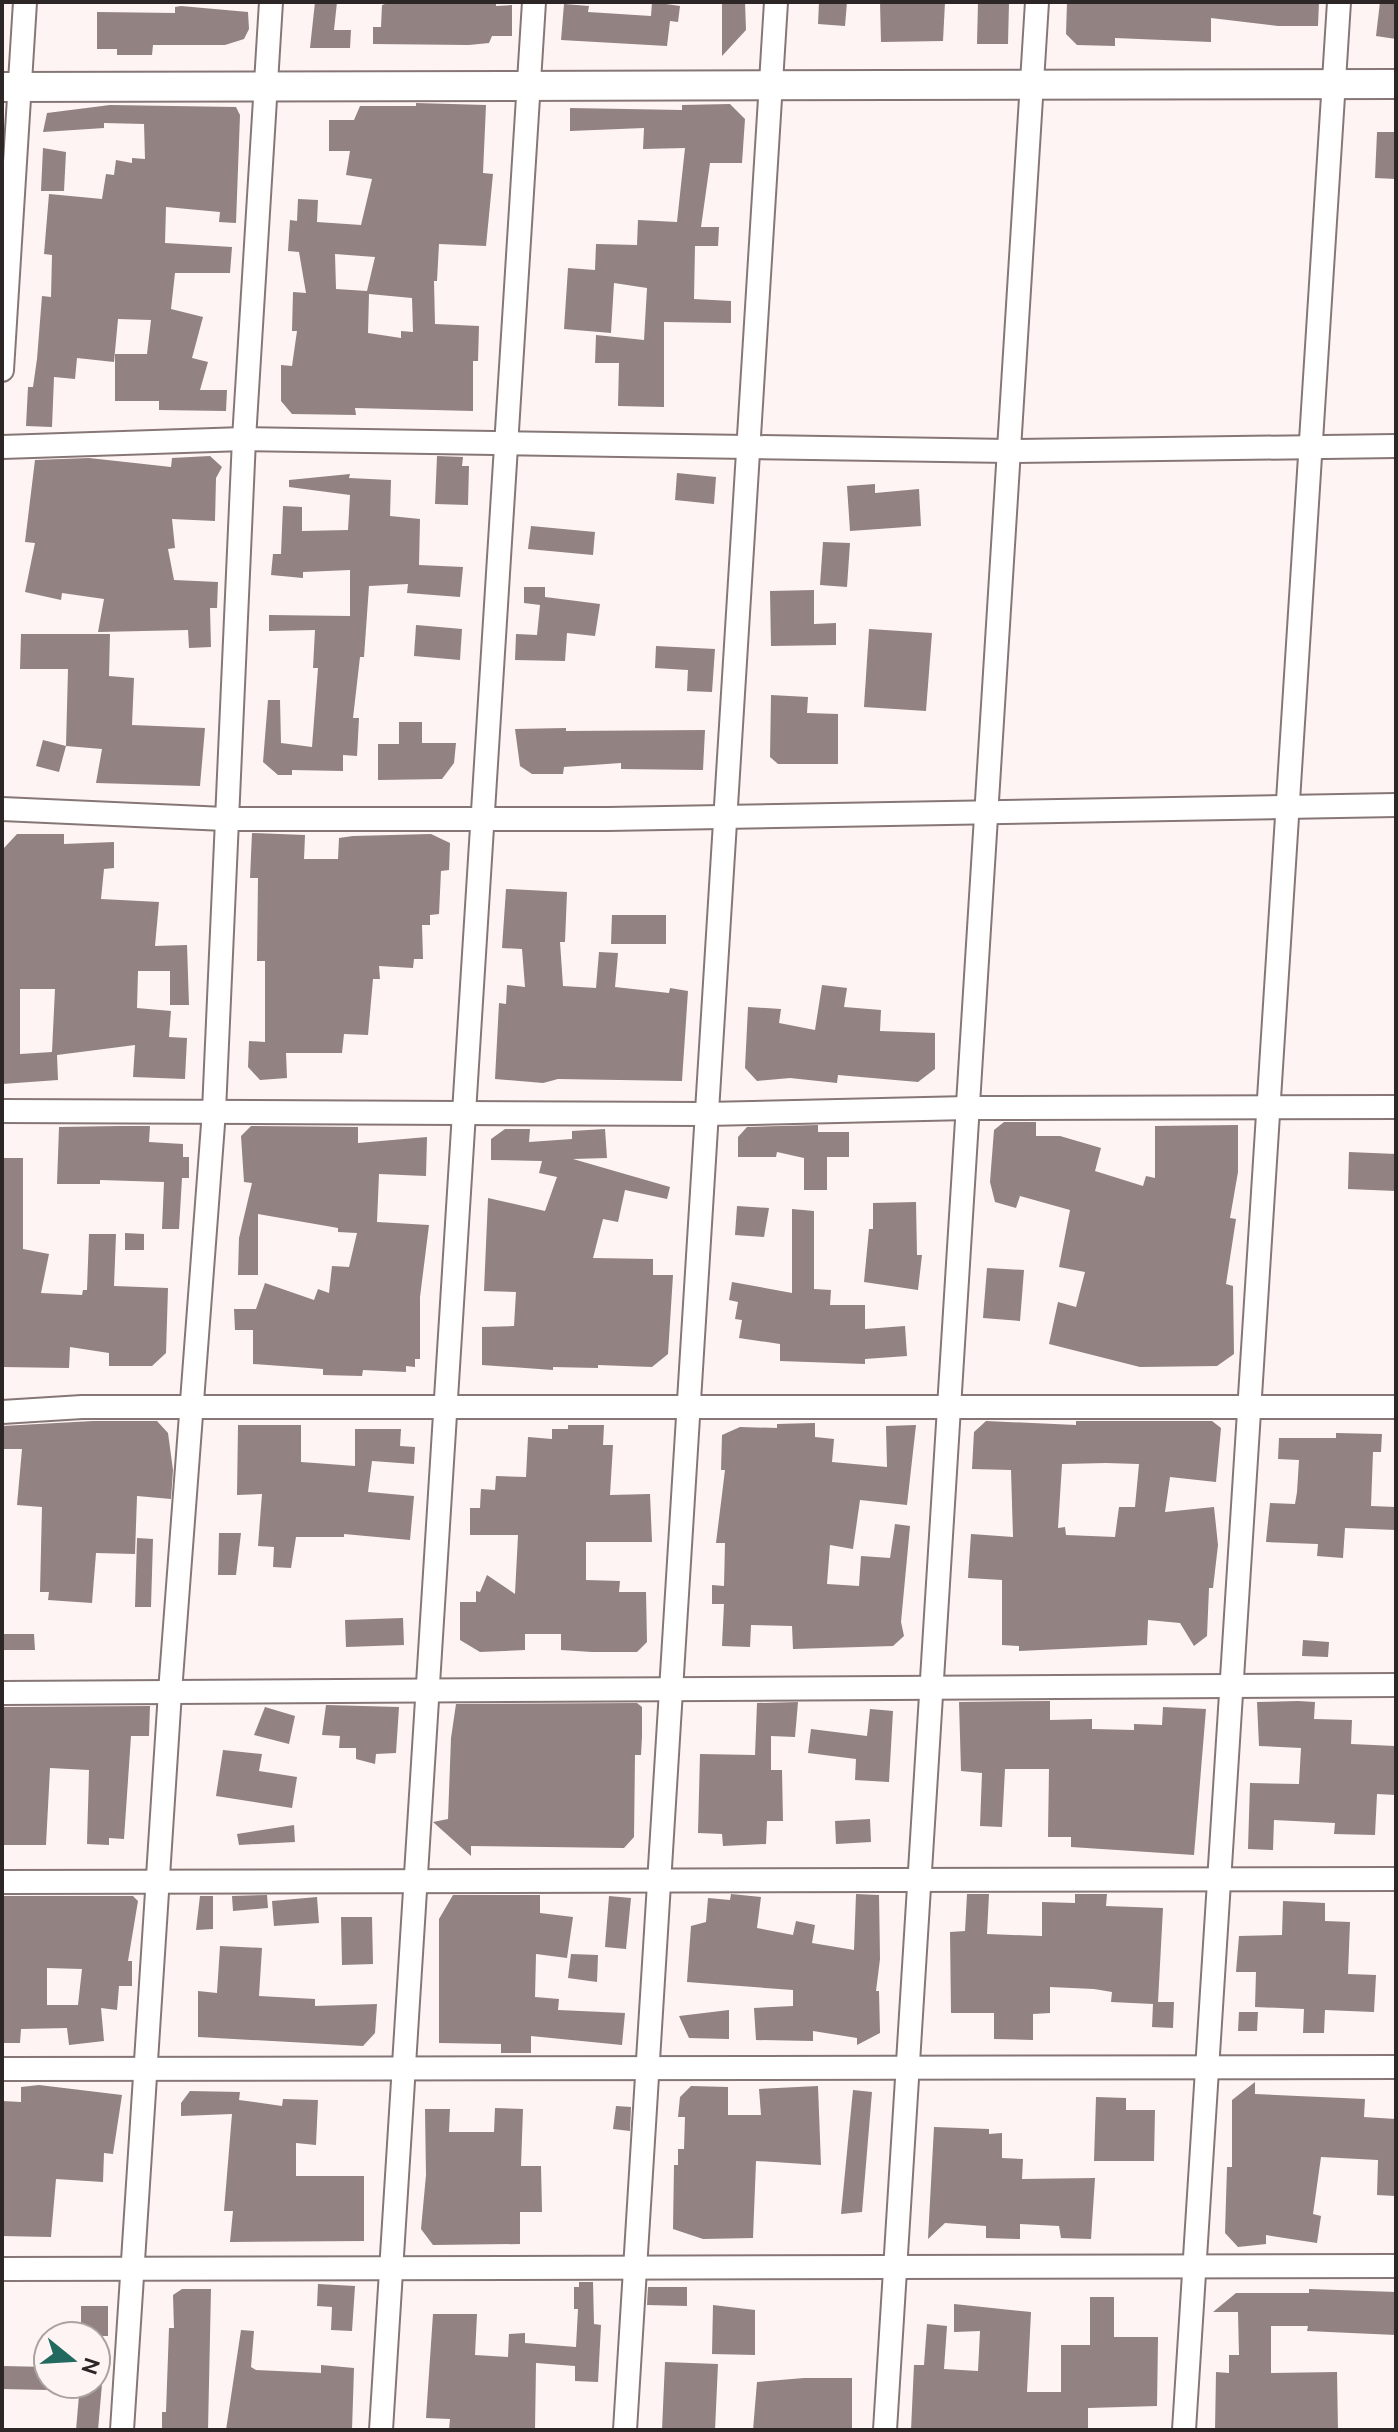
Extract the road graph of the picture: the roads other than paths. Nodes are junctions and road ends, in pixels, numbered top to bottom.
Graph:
1 (25, 2) edge
2 (271, 2) edge
3 (534, 2) edge
4 (776, 2) edge
5 (1037, 2) edge
6 (1339, 2) edge
7 (1396, 84) edge
8 (1032, 85) junction
9 (529, 86) junction
10 (771, 86) junction
11 (1333, 86) junction
12 (11, 87) edge
13 (264, 89) junction
14 (2, 370) edge
15 (244, 439) junction
16 (506, 442) junction
17 (1396, 446) edge
18 (2, 447) edge
19 (748, 447) junction
20 (1310, 448) junction
21 (1009, 451) junction
22 (1396, 805) edge
23 (1287, 806) junction
24 (2, 809) edge
25 (987, 811) junction
26 (482, 817) junction
27 (725, 818) junction
28 (225, 819) junction
29 (1396, 1107) edge
30 (968, 1108) junction
31 (1268, 1108) junction
32 (2, 1111) edge
33 (214, 1111) junction
34 (464, 1114) junction
35 (706, 1114) junction
36 (949, 1405) junction
37 (1249, 1405) junction
38 (445, 1407) junction
39 (688, 1407) junction
40 (1396, 1407) edge
41 (192, 1408) junction
42 (2, 1412) edge
43 (1396, 1685) edge
44 (1231, 1686) junction
45 (932, 1688) junction
46 (671, 1689) junction
47 (428, 1691) junction
48 (170, 1692) junction
49 (2, 1693) edge
50 (1396, 1879) edge
51 (920, 1880) junction
52 (1219, 1880) junction
53 (416, 1881) junction
54 (659, 1881) junction
55 (2, 1882) edge
56 (158, 1882) junction
57 (907, 2067) junction
58 (1206, 2067) junction
59 (1396, 2067) edge
60 (145, 2068) junction
61 (403, 2068) junction
62 (647, 2068) junction
63 (2, 2069) edge
64 (1194, 2266) junction
65 (1396, 2266) edge
66 (895, 2267) junction
67 (391, 2268) junction
68 (634, 2268) junction
69 (2, 2269) edge
70 (132, 2269) junction
71 (122, 2430) edge
72 (381, 2430) edge
73 (625, 2430) edge
74 (885, 2430) edge
75 (1184, 2430) edge

1 - 12 street
2 - 13 street
3 - 9 street
4 - 10 street
5 - 8 street
6 - 11 street
7 - 11 main road
8 - 10 main road
8 - 11 main road
8 - 21 street
9 - 10 main road
9 - 13 main road
9 - 16 street
10 - 19 street
11 - 20 street
12 - 13 main road
12 - 14 street
13 - 15 street
15 - 16 street
15 - 18 street
15 - 28 street
16 - 19 street
16 - 26 street
17 - 20 street
19 - 21 street
19 - 27 street
20 - 21 street
20 - 23 street
21 - 25 street
22 - 23 street
23 - 25 street
23 - 31 street
24 - 28 street
25 - 27 street
25 - 30 street
26 - 27 street
26 - 28 street
26 - 34 street
27 - 35 street
28 - 33 street
29 - 31 street
30 - 31 street
30 - 35 street
30 - 36 street
31 - 37 street
32 - 33 street
33 - 34 street
33 - 41 street
34 - 35 street
34 - 38 street
35 - 39 street
36 - 37 street
36 - 39 street
36 - 45 street
37 - 40 street
37 - 44 street
38 - 39 street
38 - 41 street
38 - 47 street
39 - 46 street
41 - 42 street
41 - 48 street
43 - 44 street
44 - 45 street
44 - 52 street
45 - 46 street
45 - 51 street
46 - 47 street
46 - 54 street
47 - 48 street
47 - 53 street
48 - 49 street
48 - 56 street
50 - 52 street
51 - 52 street
51 - 54 street
51 - 57 street
52 - 58 street
53 - 54 street
53 - 56 street
53 - 61 street
54 - 62 street
55 - 56 street
56 - 60 street
57 - 58 street
57 - 62 street
57 - 66 street
58 - 59 street
58 - 64 street
60 - 61 street
60 - 63 street
60 - 70 street
61 - 62 street
61 - 67 street
62 - 68 street
64 - 65 street
64 - 66 street
64 - 75 street
66 - 68 street
66 - 74 street
67 - 68 street
67 - 70 street
67 - 72 street
68 - 73 street
69 - 70 street
70 - 71 street

